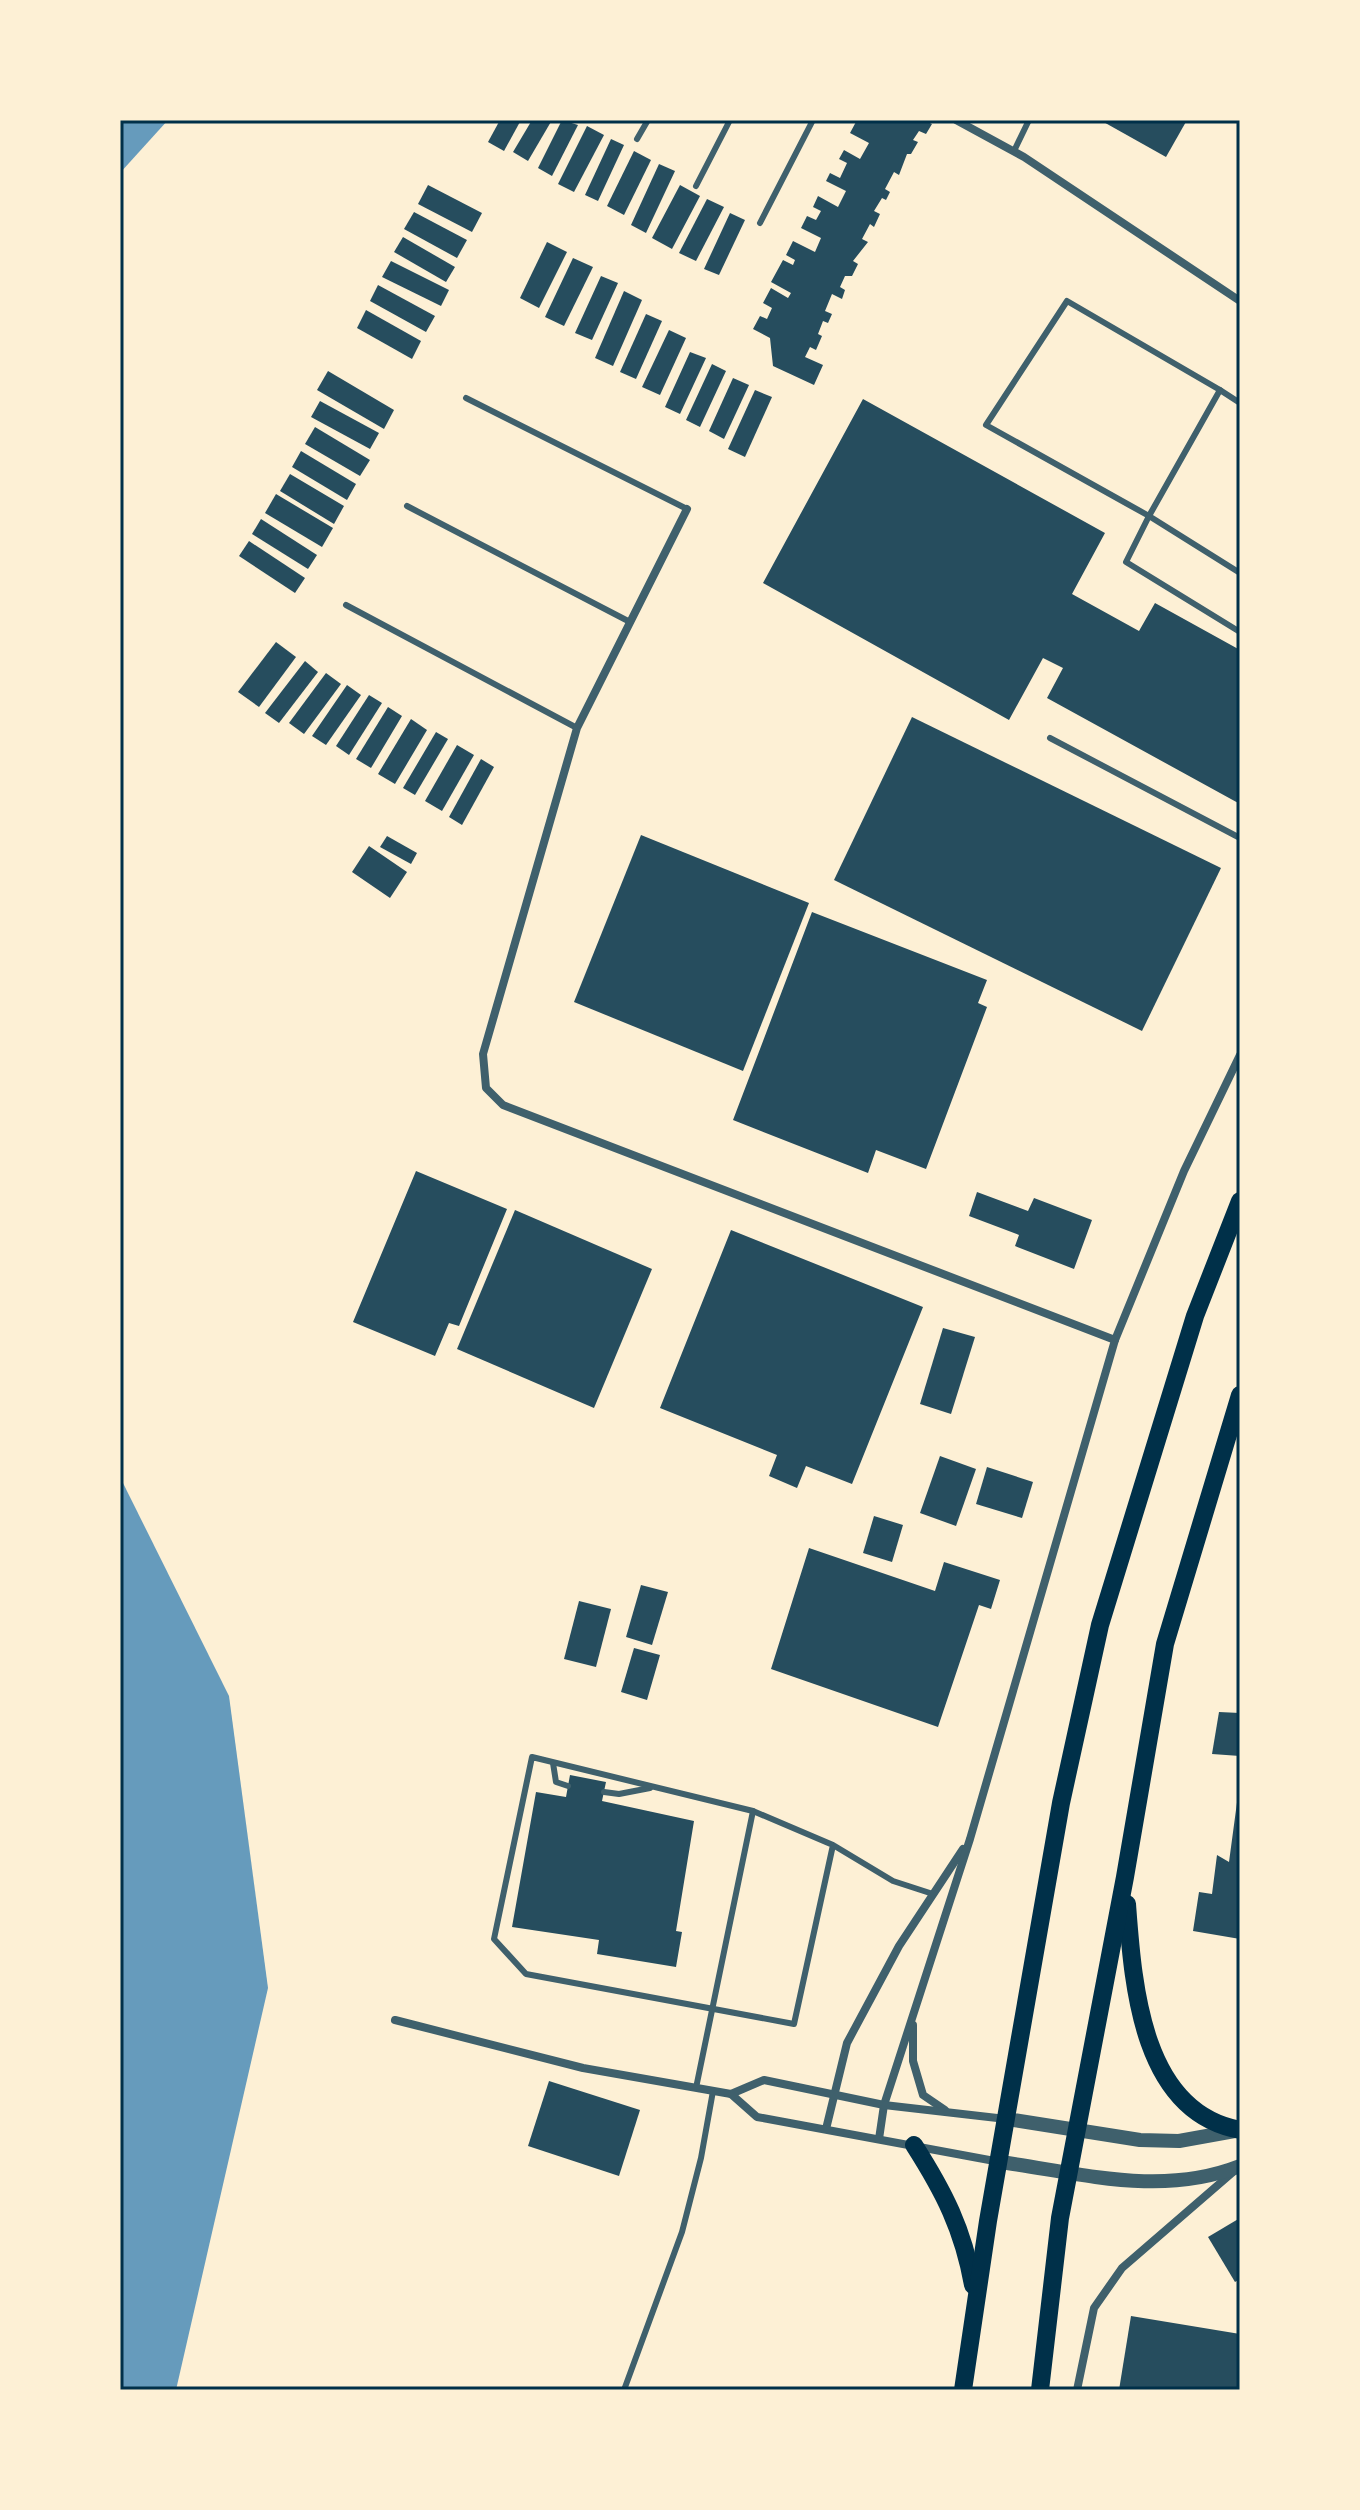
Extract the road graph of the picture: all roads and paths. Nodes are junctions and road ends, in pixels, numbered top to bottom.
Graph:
1 (648, 120) edge
2 (730, 120) edge
3 (813, 120) edge
4 (956, 120) edge
5 (1029, 120) edge
6 (637, 139) dead end
7 (1014, 151) junction
8 (696, 186) dead end
9 (760, 223) dead end
10 (1240, 301) edge
11 (1220, 390) junction
12 (466, 398) dead end
13 (1240, 403) edge
14 (407, 506) dead end
15 (687, 509) joint
16 (1149, 516) junction
17 (1240, 573) edge
18 (346, 605) dead end
19 (630, 622) junction
20 (1240, 632) edge
21 (577, 728) junction
22 (1050, 738) dead end
23 (1240, 838) edge
24 (1240, 1055) edge
25 (1240, 1201) edge
26 (1115, 1340) junction
27 (1240, 1395) edge
28 (553, 1763) junction
29 (568, 1786) dead end
30 (653, 1787) junction
31 (604, 1792) dead end
32 (753, 1811) junction
33 (970, 1839) junction
34 (833, 1845) junction
35 (1125, 1877) junction
36 (933, 1894) junction
37 (712, 2011) junction
38 (912, 2016) junction
39 (395, 2020) dead end
40 (696, 2088) junction
41 (713, 2091) junction
42 (731, 2094) junction
43 (833, 2094) junction
44 (884, 2105) junction
45 (949, 2113) junction
46 (1007, 2119) junction
47 (826, 2129) junction
48 (1077, 2129) junction
49 (1240, 2130) edge
50 (879, 2139) junction
51 (914, 2145) junction
52 (1000, 2162) junction
53 (1240, 2166) edge
54 (1069, 2171) junction
55 (976, 2299) junction
56 (624, 2390) edge
57 (963, 2390) edge
58 (1040, 2390) edge
59 (1077, 2390) edge

1 - 6 lane
2 - 8 lane
3 - 9 lane
4 - 7 street
5 - 7 lane
7 - 10 street
11 - 13 lane
11 - 16 lane
11 - 16 lane
12 - 15 lane
14 - 19 lane
15 - 19 street
16 - 17 lane
16 - 20 lane
18 - 21 lane
19 - 21 street
21 - 26 street
22 - 23 lane
24 - 26 street
25 - 46 main road
26 - 33 street
27 - 35 main road
28 - 29 lane
28 - 30 lane
28 - 37 lane
30 - 31 lane
30 - 32 lane
32 - 34 lane
32 - 37 lane
33 - 36 street
33 - 38 street
34 - 36 lane
34 - 37 lane
35 - 48 main road
35 - 49 main road
36 - 43 street
37 - 40 lane
38 - 44 street
38 - 45 street
39 - 40 street
40 - 41 street
41 - 42 street
41 - 56 lane
42 - 43 street
42 - 47 street
43 - 44 street
43 - 47 street
44 - 45 street
44 - 50 street
45 - 46 street
46 - 48 street
46 - 52 main road
47 - 50 street
48 - 49 street
48 - 54 main road
50 - 51 street
51 - 52 street
51 - 55 main road
52 - 54 street
52 - 55 main road
53 - 54 street
53 - 59 street
54 - 58 main road
55 - 57 main road

